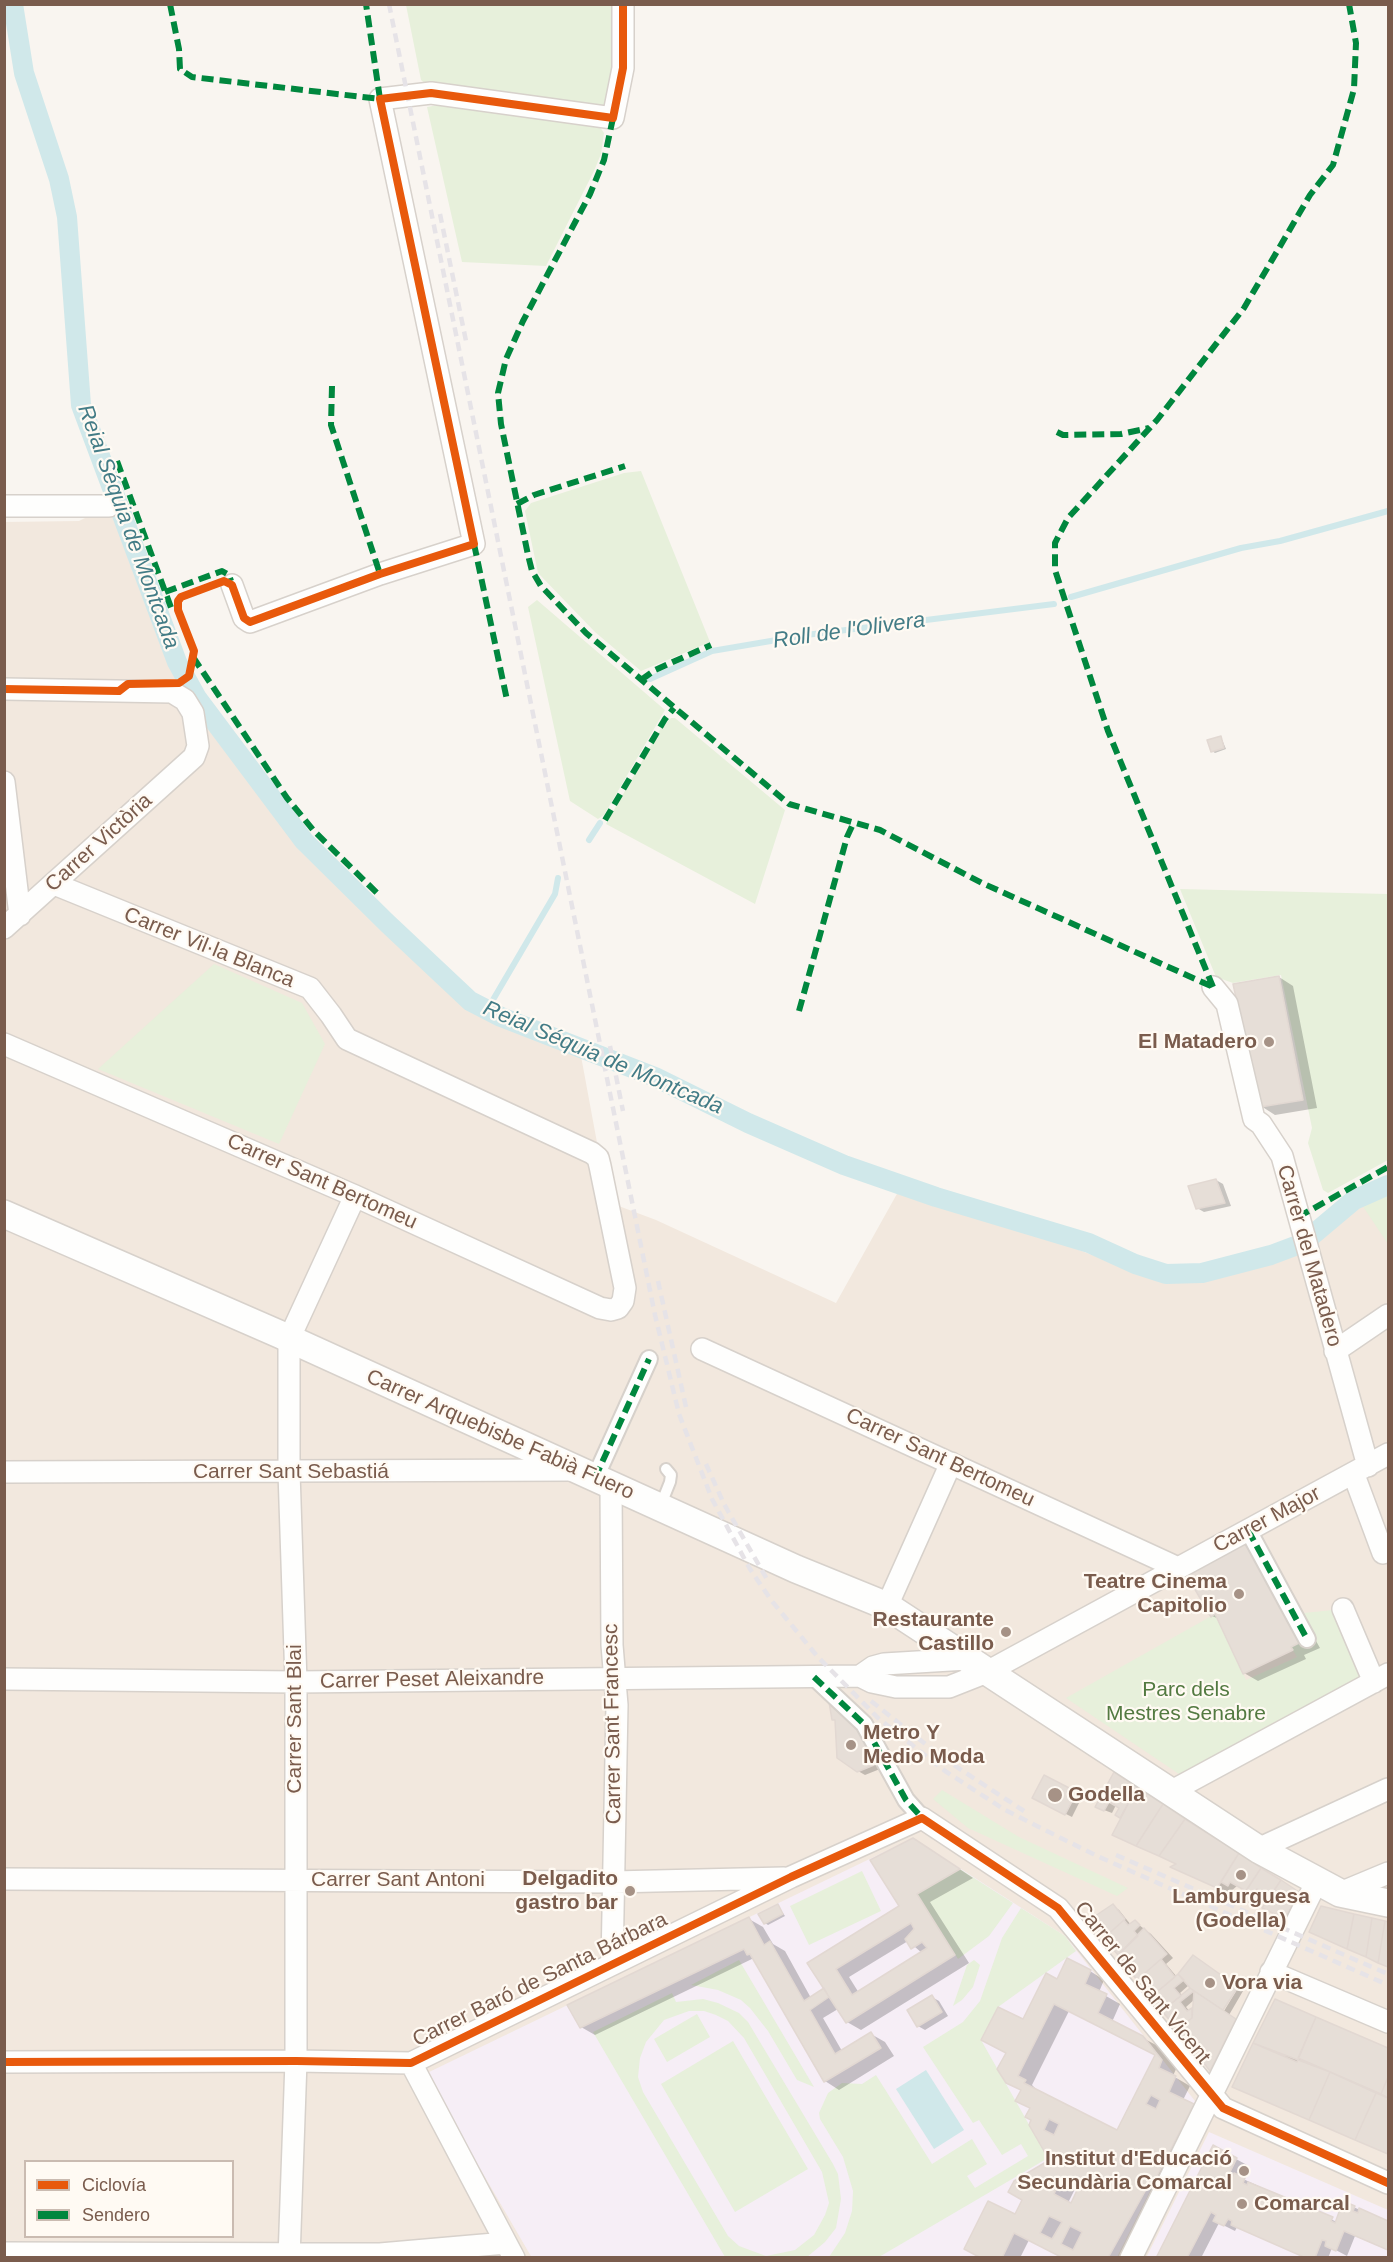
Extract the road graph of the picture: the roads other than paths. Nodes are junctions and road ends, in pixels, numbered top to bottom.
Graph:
1 (623, 4) edge
2 (4, 506) edge
3 (109, 506) dead end
4 (232, 585) dead end
5 (4, 689) edge
6 (4, 782) edge
7 (9, 862) edge
8 (54, 884) junction
9 (12, 922) edge
10 (1213, 987) dead end
11 (4, 1044) edge
12 (355, 1196) junction
13 (4, 1214) edge
14 (625, 1288) joint
15 (1389, 1315) edge
16 (289, 1339) junction
17 (702, 1349) dead end
18 (1335, 1351) junction
19 (649, 1359) dead end
20 (1389, 1454) edge
21 (951, 1463) junction
22 (666, 1469) dead end
23 (1361, 1470) junction
24 (4, 1472) edge
25 (289, 1472) junction
26 (594, 1477) junction
27 (660, 1507) junction
28 (1248, 1530) junction
29 (1380, 1554) edge
30 (1178, 1568) junction
31 (887, 1606) junction
32 (1343, 1609) dead end
33 (1307, 1639) dead end
34 (977, 1666) junction
35 (814, 1677) junction
36 (613, 1678) junction
37 (1381, 1678) edge
38 (4, 1679) edge
39 (296, 1682) junction
40 (1389, 1789) edge
41 (1170, 1792) junction
42 (922, 1818) junction
43 (1258, 1849) junction
44 (1389, 1873) edge
45 (791, 1877) junction
46 (4, 1879) edge
47 (296, 1879) junction
48 (613, 1882) junction
49 (1328, 1887) junction
50 (1389, 1903) edge
51 (612, 1964) junction
52 (1272, 1972) junction
53 (1389, 2022) edge
54 (296, 2061) junction
55 (4, 2062) edge
56 (411, 2063) junction
57 (1210, 2095) junction
58 (1389, 2183) edge
59 (510, 2250) edge
60 (4, 2253) edge
61 (289, 2255) edge
62 (1131, 2258) edge

1 - 4 street
2 - 3 street
5 - 8 street, Carrer Victòria
6 - 7 street
7 - 9 street
8 - 9 street, Carrer Victòria
8 - 14 street, Carrer Vil·la Blanca
10 - 18 street, Carrer del Matadero
11 - 12 street, Carrer Sant Bertomeu
12 - 14 street, Carrer Sant Bertomeu
12 - 16 street, Carrer Sant Blai
13 - 16 street, Carrer Arquebisbe Fabià Fuero
15 - 18 street
16 - 25 street, Carrer Sant Blai
16 - 26 street, Carrer Arquebisbe Fabià Fuero
17 - 21 street, Carrer Sant Bertomeu
18 - 23 street, Carrer del Matadero
19 - 26 street
20 - 23 street, Carrer Major
21 - 30 street, Carrer Sant Bertomeu
21 - 31 street
22 - 27 lane
23 - 28 street, Carrer Major
23 - 29 street, Carrer del Matadero
24 - 25 street, Carrer Sant Sebastiá
25 - 26 street, Carrer Sant Sebastiá
25 - 39 street, Carrer Sant Blai
26 - 27 street, Carrer Arquebisbe Fabià Fuero
26 - 36 street, Carrer Sant Francesc
27 - 31 street, Carrer Arquebisbe Fabià Fuero
28 - 30 street, Carrer Major
28 - 33 street
30 - 34 street, Carrer Major
31 - 34 street, Carrer Arquebisbe Fabià Fuero
32 - 37 street
34 - 35 street, Carrer Peset Aleixandre
34 - 41 street, Carrer Arquebisbe Fabià Fuero
35 - 36 street, Carrer Peset Aleixandre
35 - 42 street, Carrer de Sant Vicent
36 - 39 street, Carrer Peset Aleixandre
36 - 48 street, Carrer Sant Francesc
37 - 41 street
38 - 39 street, Carrer Peset Aleixandre
39 - 47 street, Carrer Sant Blai
40 - 43 street
41 - 43 street, Carrer Arquebisbe Fabià Fuero
42 - 45 street, Carrer Baró de Santa Bárbara
42 - 57 street, Carrer de Sant Vicent
43 - 49 street, Carrer Arquebisbe Fabià Fuero
44 - 49 street
45 - 48 street, Carrer Sant Antoni
45 - 51 street, Carrer Baró de Santa Bárbara
46 - 47 street, Carrer Sant Antoni
47 - 48 street, Carrer Sant Antoni
47 - 54 street, Carrer Sant Blai
48 - 51 street, Carrer Sant Francesc
49 - 50 street, Carrer Arquebisbe Fabià Fuero
49 - 52 street
51 - 56 street, Carrer Baró de Santa Bárbara
52 - 53 street
52 - 57 street
54 - 55 street, Carrer Baró de Santa Bárbara
54 - 56 street, Carrer Baró de Santa Bárbara
54 - 61 street, Carrer Sant Blai
56 - 59 street
57 - 58 street, Carrer de Sant Vicent
57 - 62 street
59 - 61 street
60 - 61 street

